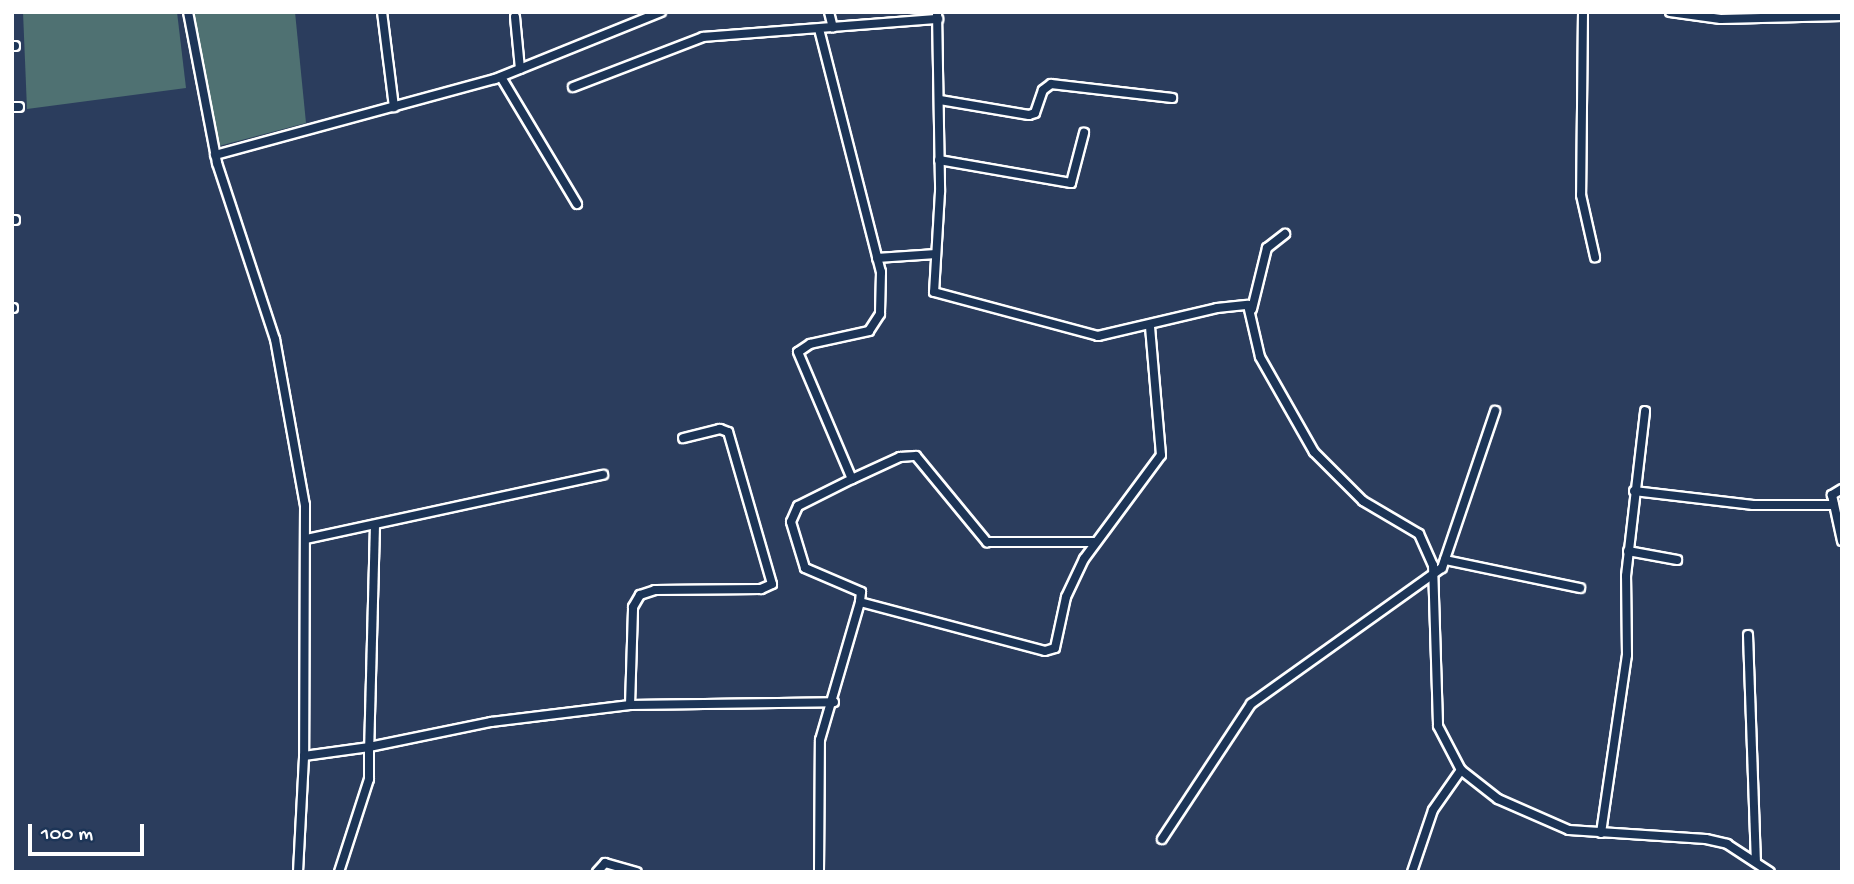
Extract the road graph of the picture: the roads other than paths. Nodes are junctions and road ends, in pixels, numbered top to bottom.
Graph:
1 (188, 12) edge
2 (382, 12) edge
3 (661, 12) edge
4 (829, 12) edge
5 (1583, 12) edge
6 (1670, 12) edge
7 (937, 15) edge
8 (1842, 16) edge
9 (515, 17) dead end
10 (833, 28) junction
11 (819, 29) junction
12 (520, 69) junction
13 (501, 77) junction
14 (573, 87) dead end
15 (1172, 98) dead end
16 (940, 100) junction
17 (394, 107) junction
18 (1084, 133) dead end
19 (215, 155) junction
20 (939, 160) junction
21 (577, 204) dead end
22 (1285, 234) dead end
23 (936, 254) junction
24 (1595, 257) dead end
25 (877, 258) junction
26 (1252, 309) junction
27 (1150, 326) junction
28 (1495, 411) dead end
29 (1645, 411) dead end
30 (683, 438) dead end
31 (603, 475) dead end
32 (852, 479) junction
33 (1842, 489) edge
34 (1633, 491) junction
35 (1834, 505) junction
36 (375, 525) junction
37 (306, 539) junction
38 (1842, 541) edge
39 (1094, 542) junction
40 (1628, 551) junction
41 (1445, 560) junction
42 (1677, 560) dead end
43 (1434, 576) junction
44 (1580, 587) dead end
45 (860, 602) junction
46 (1748, 635) dead end
47 (834, 702) junction
48 (630, 705) junction
49 (369, 747) junction
50 (304, 756) junction
51 (1461, 770) junction
52 (1601, 833) junction
53 (1162, 839) dead end
54 (1756, 862) junction
55 (298, 872) edge
56 (339, 872) edge
57 (597, 872) edge
58 (637, 872) edge
59 (819, 872) edge
60 (1412, 872) edge
61 (1770, 872) edge

1 - 19 street
2 - 17 street
3 - 12 street
4 - 10 street
5 - 24 street
6 - 8 street
7 - 10 street
7 - 16 street
9 - 12 street
10 - 11 street
11 - 14 street
11 - 25 street
12 - 13 street
13 - 17 street
13 - 21 street
15 - 16 street
16 - 20 street
17 - 19 street
18 - 20 street
19 - 37 street
20 - 23 street
22 - 26 street
23 - 25 street
23 - 27 street
25 - 32 street
26 - 27 street
26 - 43 street
27 - 39 street
28 - 41 street
29 - 34 street
30 - 48 street
31 - 36 street
32 - 39 street
32 - 45 street
33 - 35 street
34 - 35 street
34 - 40 street
35 - 38 street
36 - 37 street
36 - 49 street
37 - 50 street
39 - 45 street
40 - 42 street
40 - 52 street
41 - 43 street
41 - 44 street
43 - 51 street
43 - 53 street
45 - 47 street
46 - 54 street
47 - 48 street
47 - 59 street
48 - 49 street
49 - 50 street
49 - 56 street
50 - 55 street
51 - 52 street
51 - 60 street
52 - 54 street
54 - 61 street
57 - 58 street

